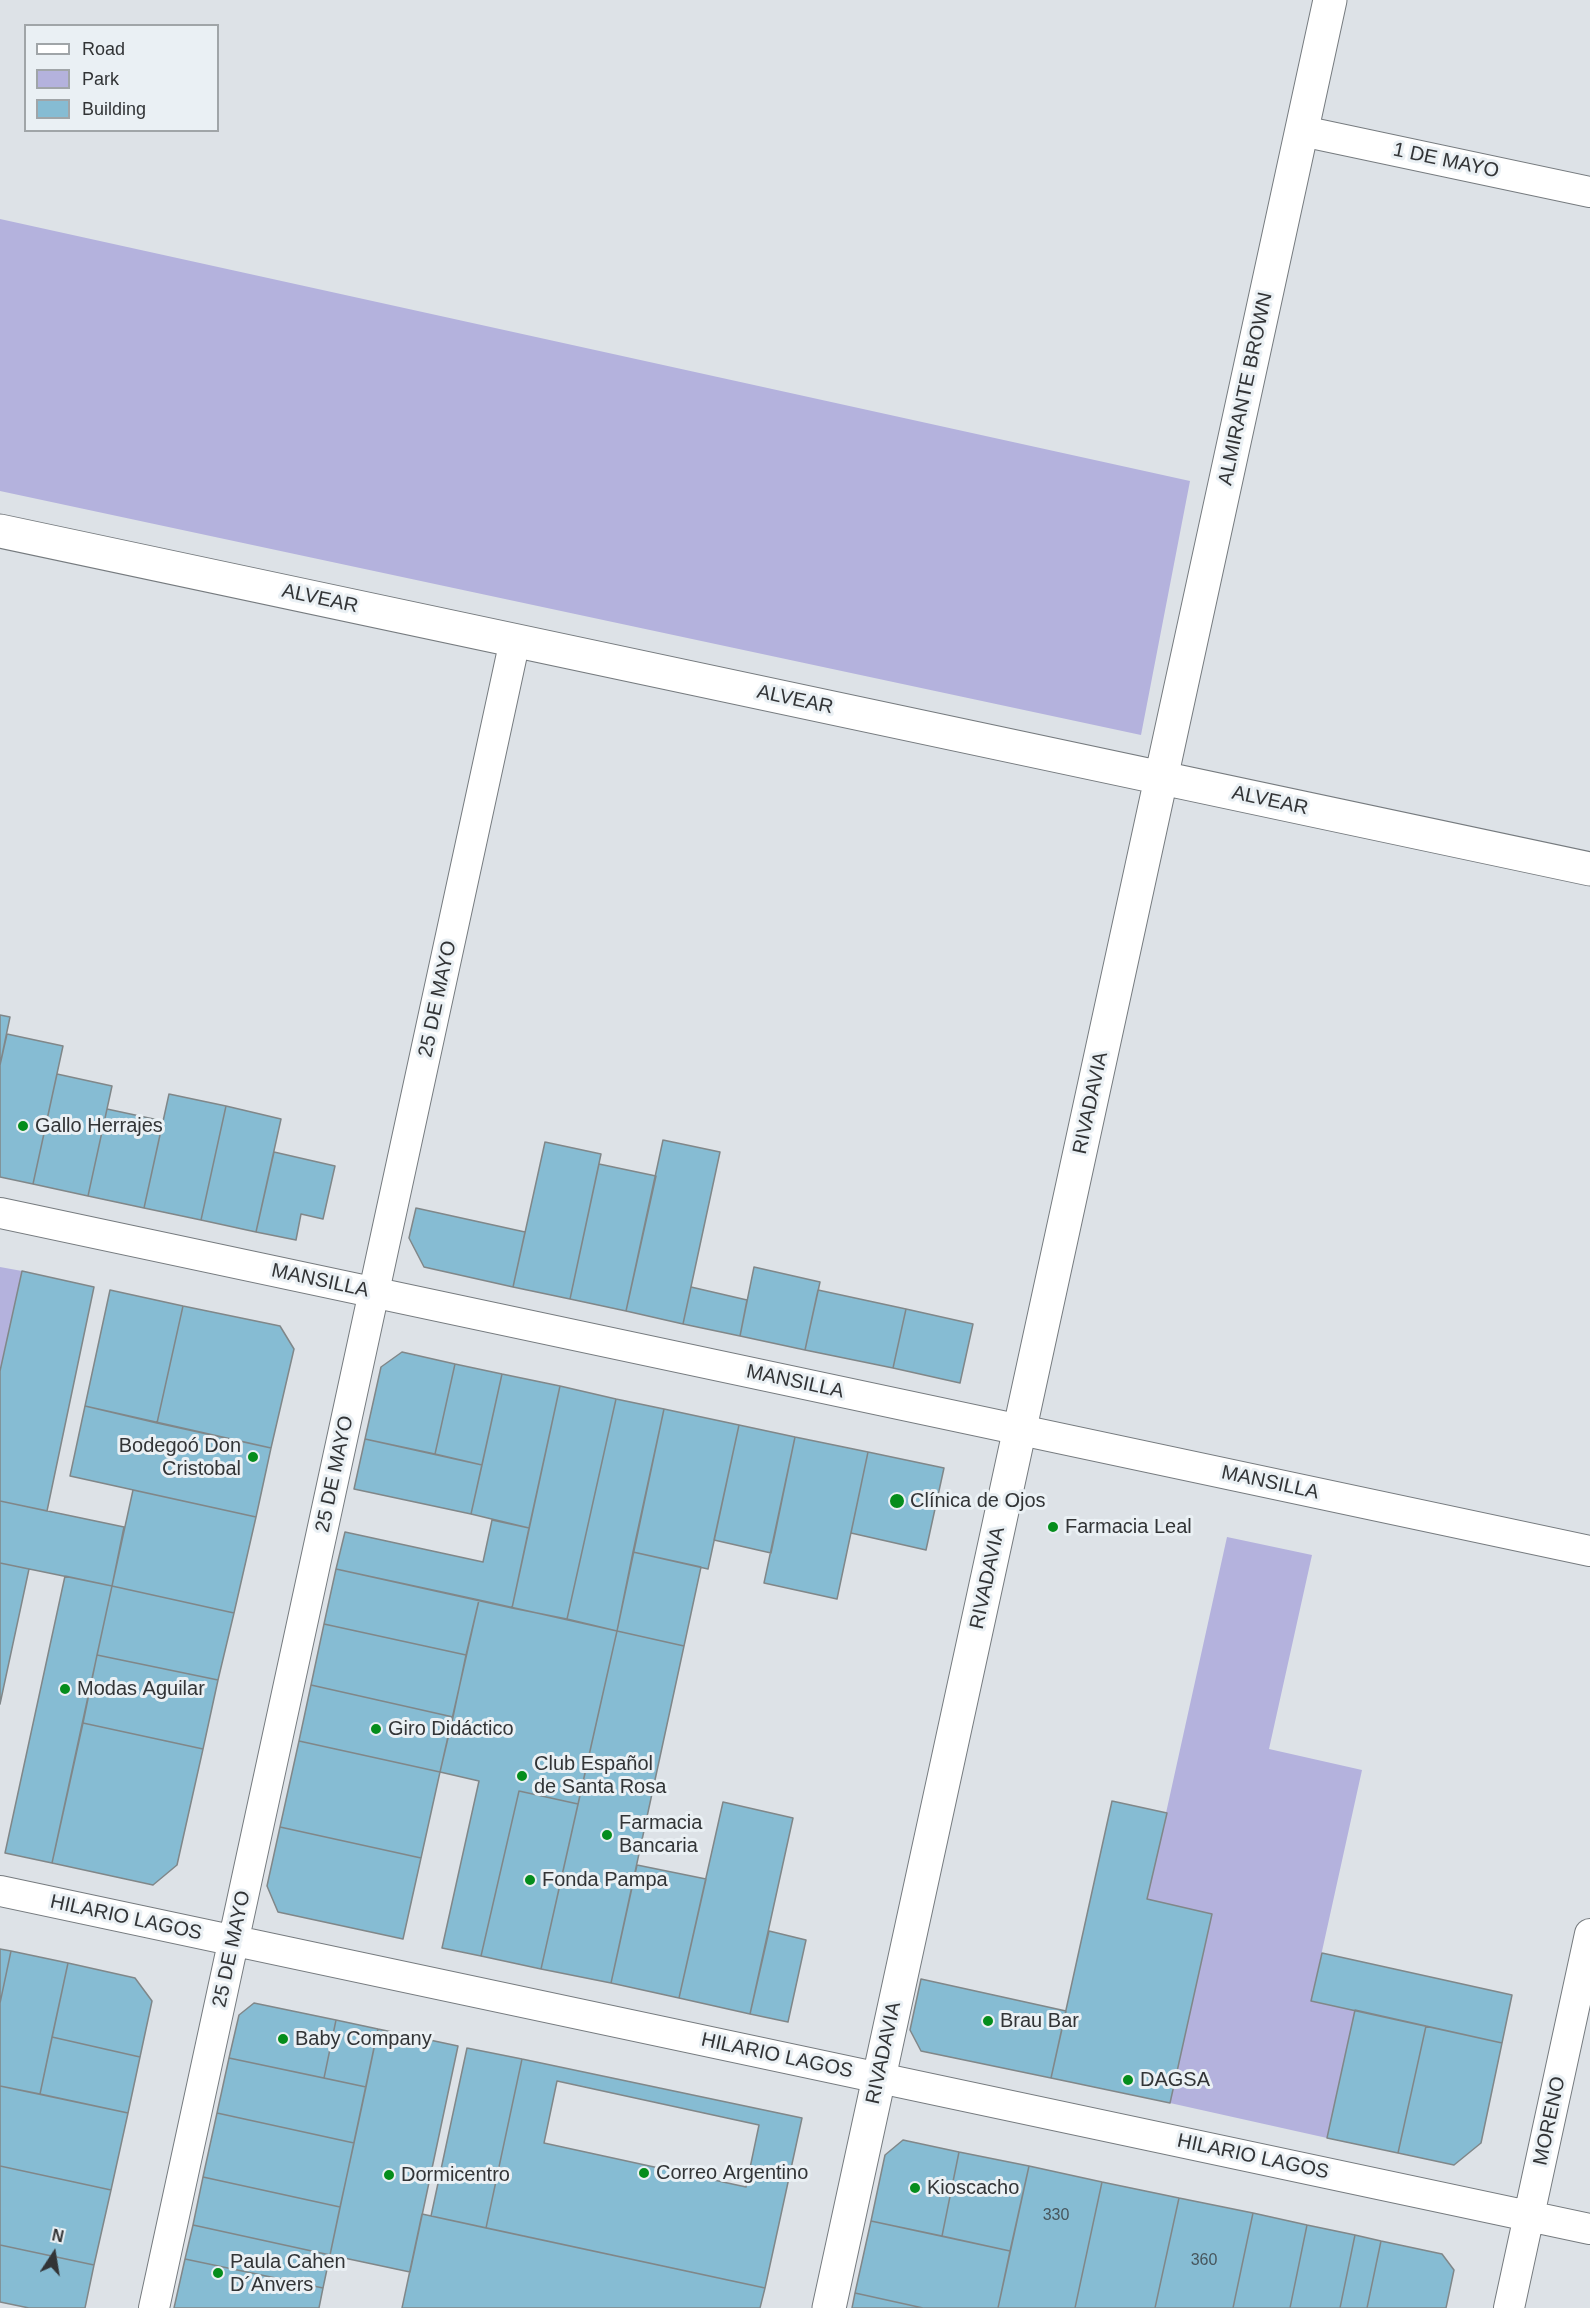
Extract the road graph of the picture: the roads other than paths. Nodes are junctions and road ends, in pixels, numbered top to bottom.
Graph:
1 (1330, 0) edge
2 (1302, 130) junction
3 (1590, 192) edge
4 (0, 531) edge
5 (515, 640) junction
6 (1161, 778) junction
7 (1590, 868) edge
8 (0, 1213) edge
9 (374, 1292) junction
10 (1020, 1430) junction
11 (1590, 1551) edge
12 (0, 1891) edge
13 (1590, 1934) edge
14 (233, 1941) junction
15 (879, 2078) junction
16 (1529, 2216) junction
17 (1590, 2229) edge
18 (154, 2308) edge
19 (829, 2308) edge
20 (1509, 2308) edge

1 - 2 main road, ALMIRANTE BROWN
2 - 3 street, 1 DE MAYO
2 - 6 main road, ALMIRANTE BROWN
4 - 5 main road, ALVEAR
5 - 6 main road, ALVEAR
5 - 9 street, 25 DE MAYO
6 - 7 main road, ALVEAR
6 - 10 main road, RIVADAVIA
8 - 9 street, MANSILLA
9 - 10 street, MANSILLA
9 - 14 street, 25 DE MAYO
10 - 11 street, MANSILLA
10 - 15 main road, RIVADAVIA
12 - 14 street, HILARIO LAGOS
13 - 16 street, MORENO
14 - 15 street, HILARIO LAGOS
14 - 18 street, 25 DE MAYO
15 - 16 street, HILARIO LAGOS
15 - 19 main road, RIVADAVIA
16 - 17 street, HILARIO LAGOS
16 - 20 street, MORENO

